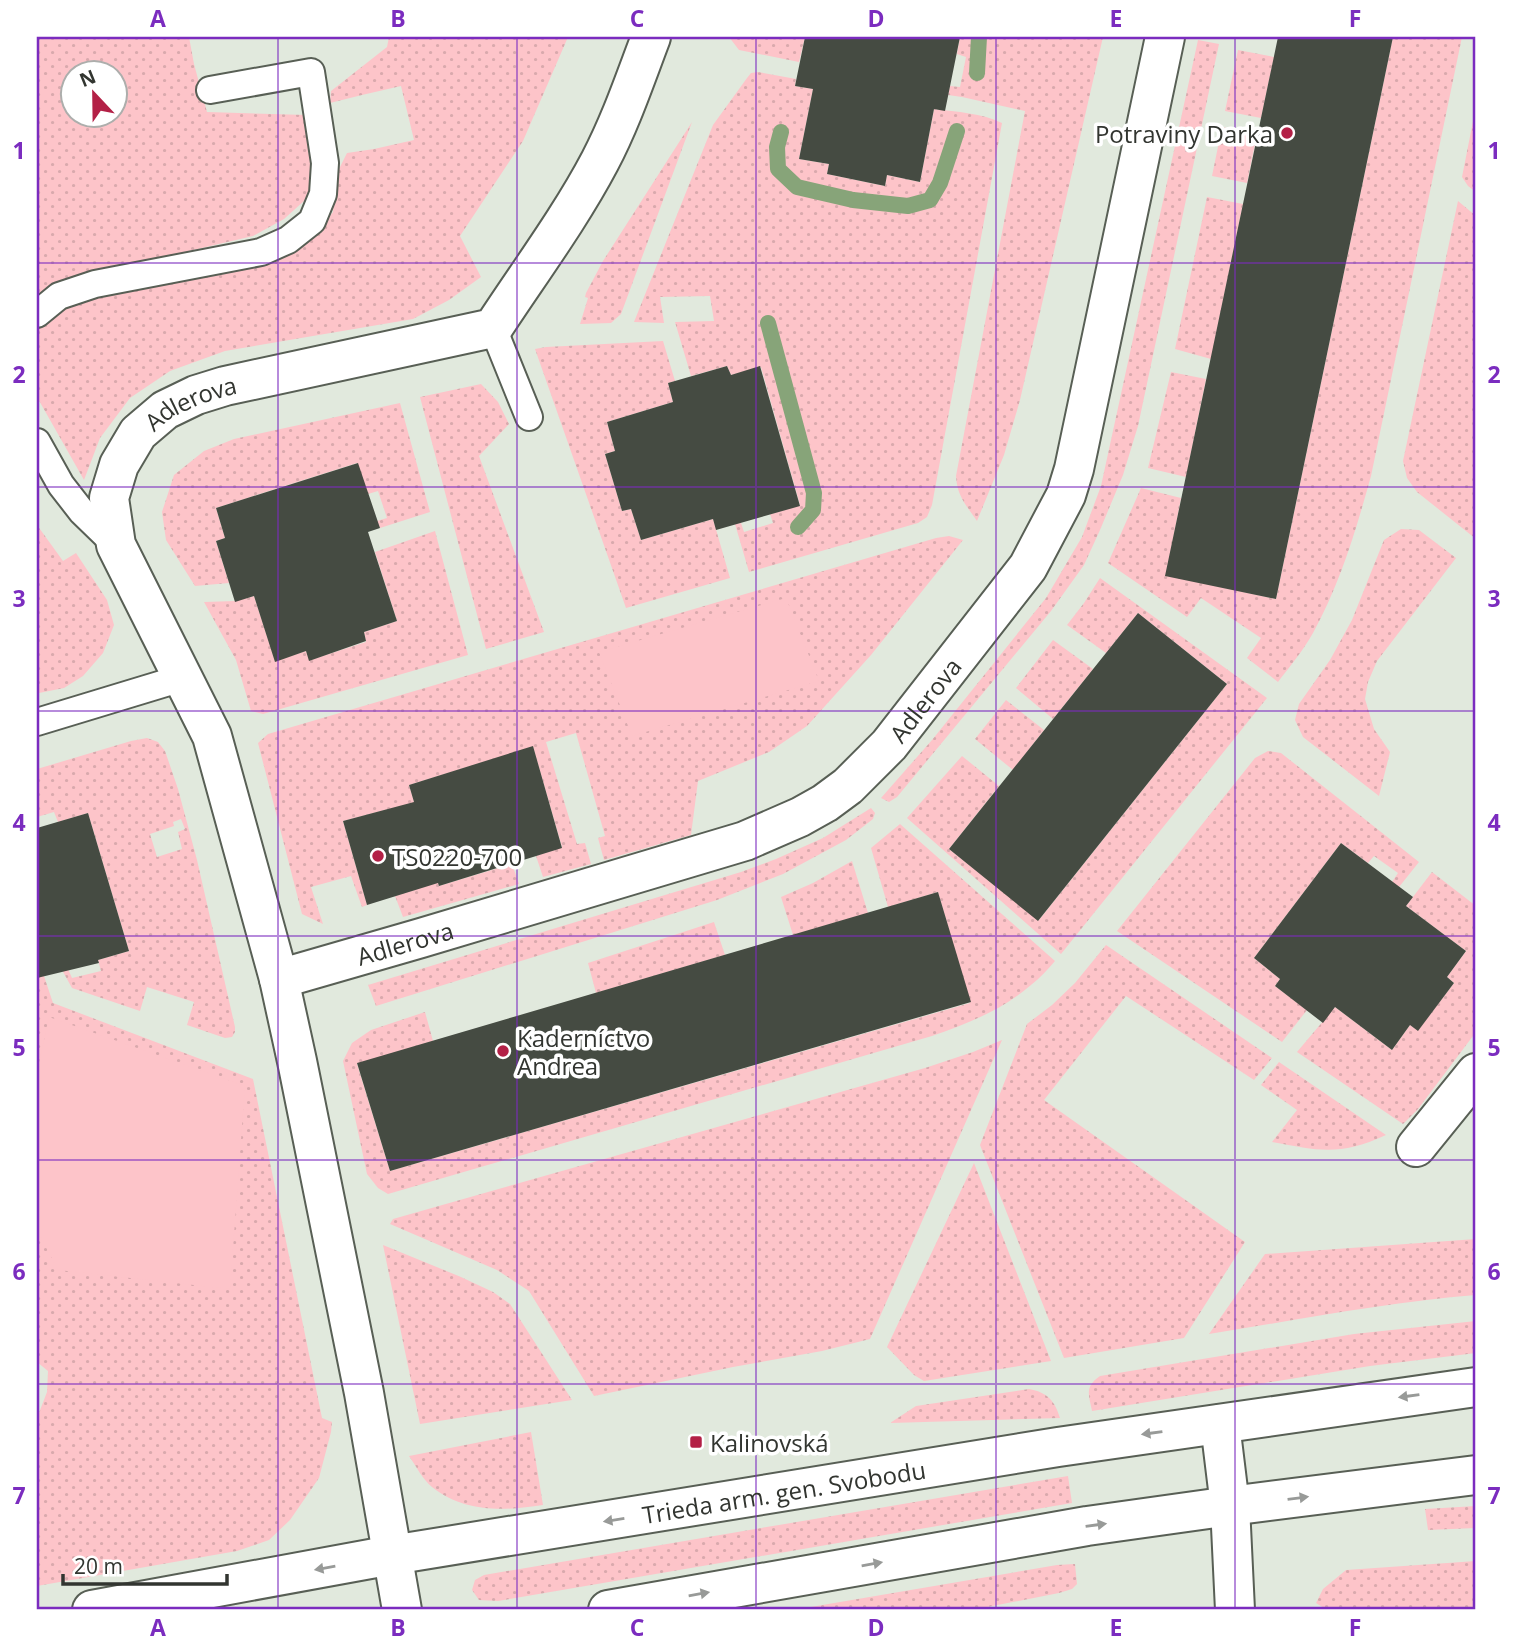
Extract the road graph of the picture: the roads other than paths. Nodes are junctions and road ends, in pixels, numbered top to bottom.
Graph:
1 (651, 37) edge
2 (1165, 37) edge
3 (210, 90) dead end
4 (37, 314) edge
5 (493, 328) junction
6 (529, 417) dead end
7 (37, 442) edge
8 (116, 545) junction
9 (182, 678) junction
10 (37, 722) edge
11 (279, 979) junction
12 (1476, 1073) edge
13 (1416, 1147) dead end
14 (1476, 1387) edge
15 (1220, 1424) junction
16 (1476, 1475) edge
17 (1230, 1506) junction
18 (392, 1555) junction
19 (92, 1610) edge
20 (402, 1610) edge
21 (608, 1610) edge
22 (1235, 1610) edge

1 - 5 street
2 - 11 street, Adlerova
3 - 4 lane
5 - 6 lane
5 - 8 street, Adlerova
7 - 8 lane
8 - 9 street, Adlerova
9 - 10 lane
9 - 11 street, Adlerova
11 - 18 street, Adlerova
12 - 13 street
14 -> 15 street, Trieda arm. gen. Svobodu
15 - 17 street
15 -> 18 street, Trieda arm. gen. Svobodu
17 -> 16 street
21 -> 17 street
17 - 22 street
18 -> 19 street, Trieda arm. gen. Svobodu
18 - 20 street, Adlerova

